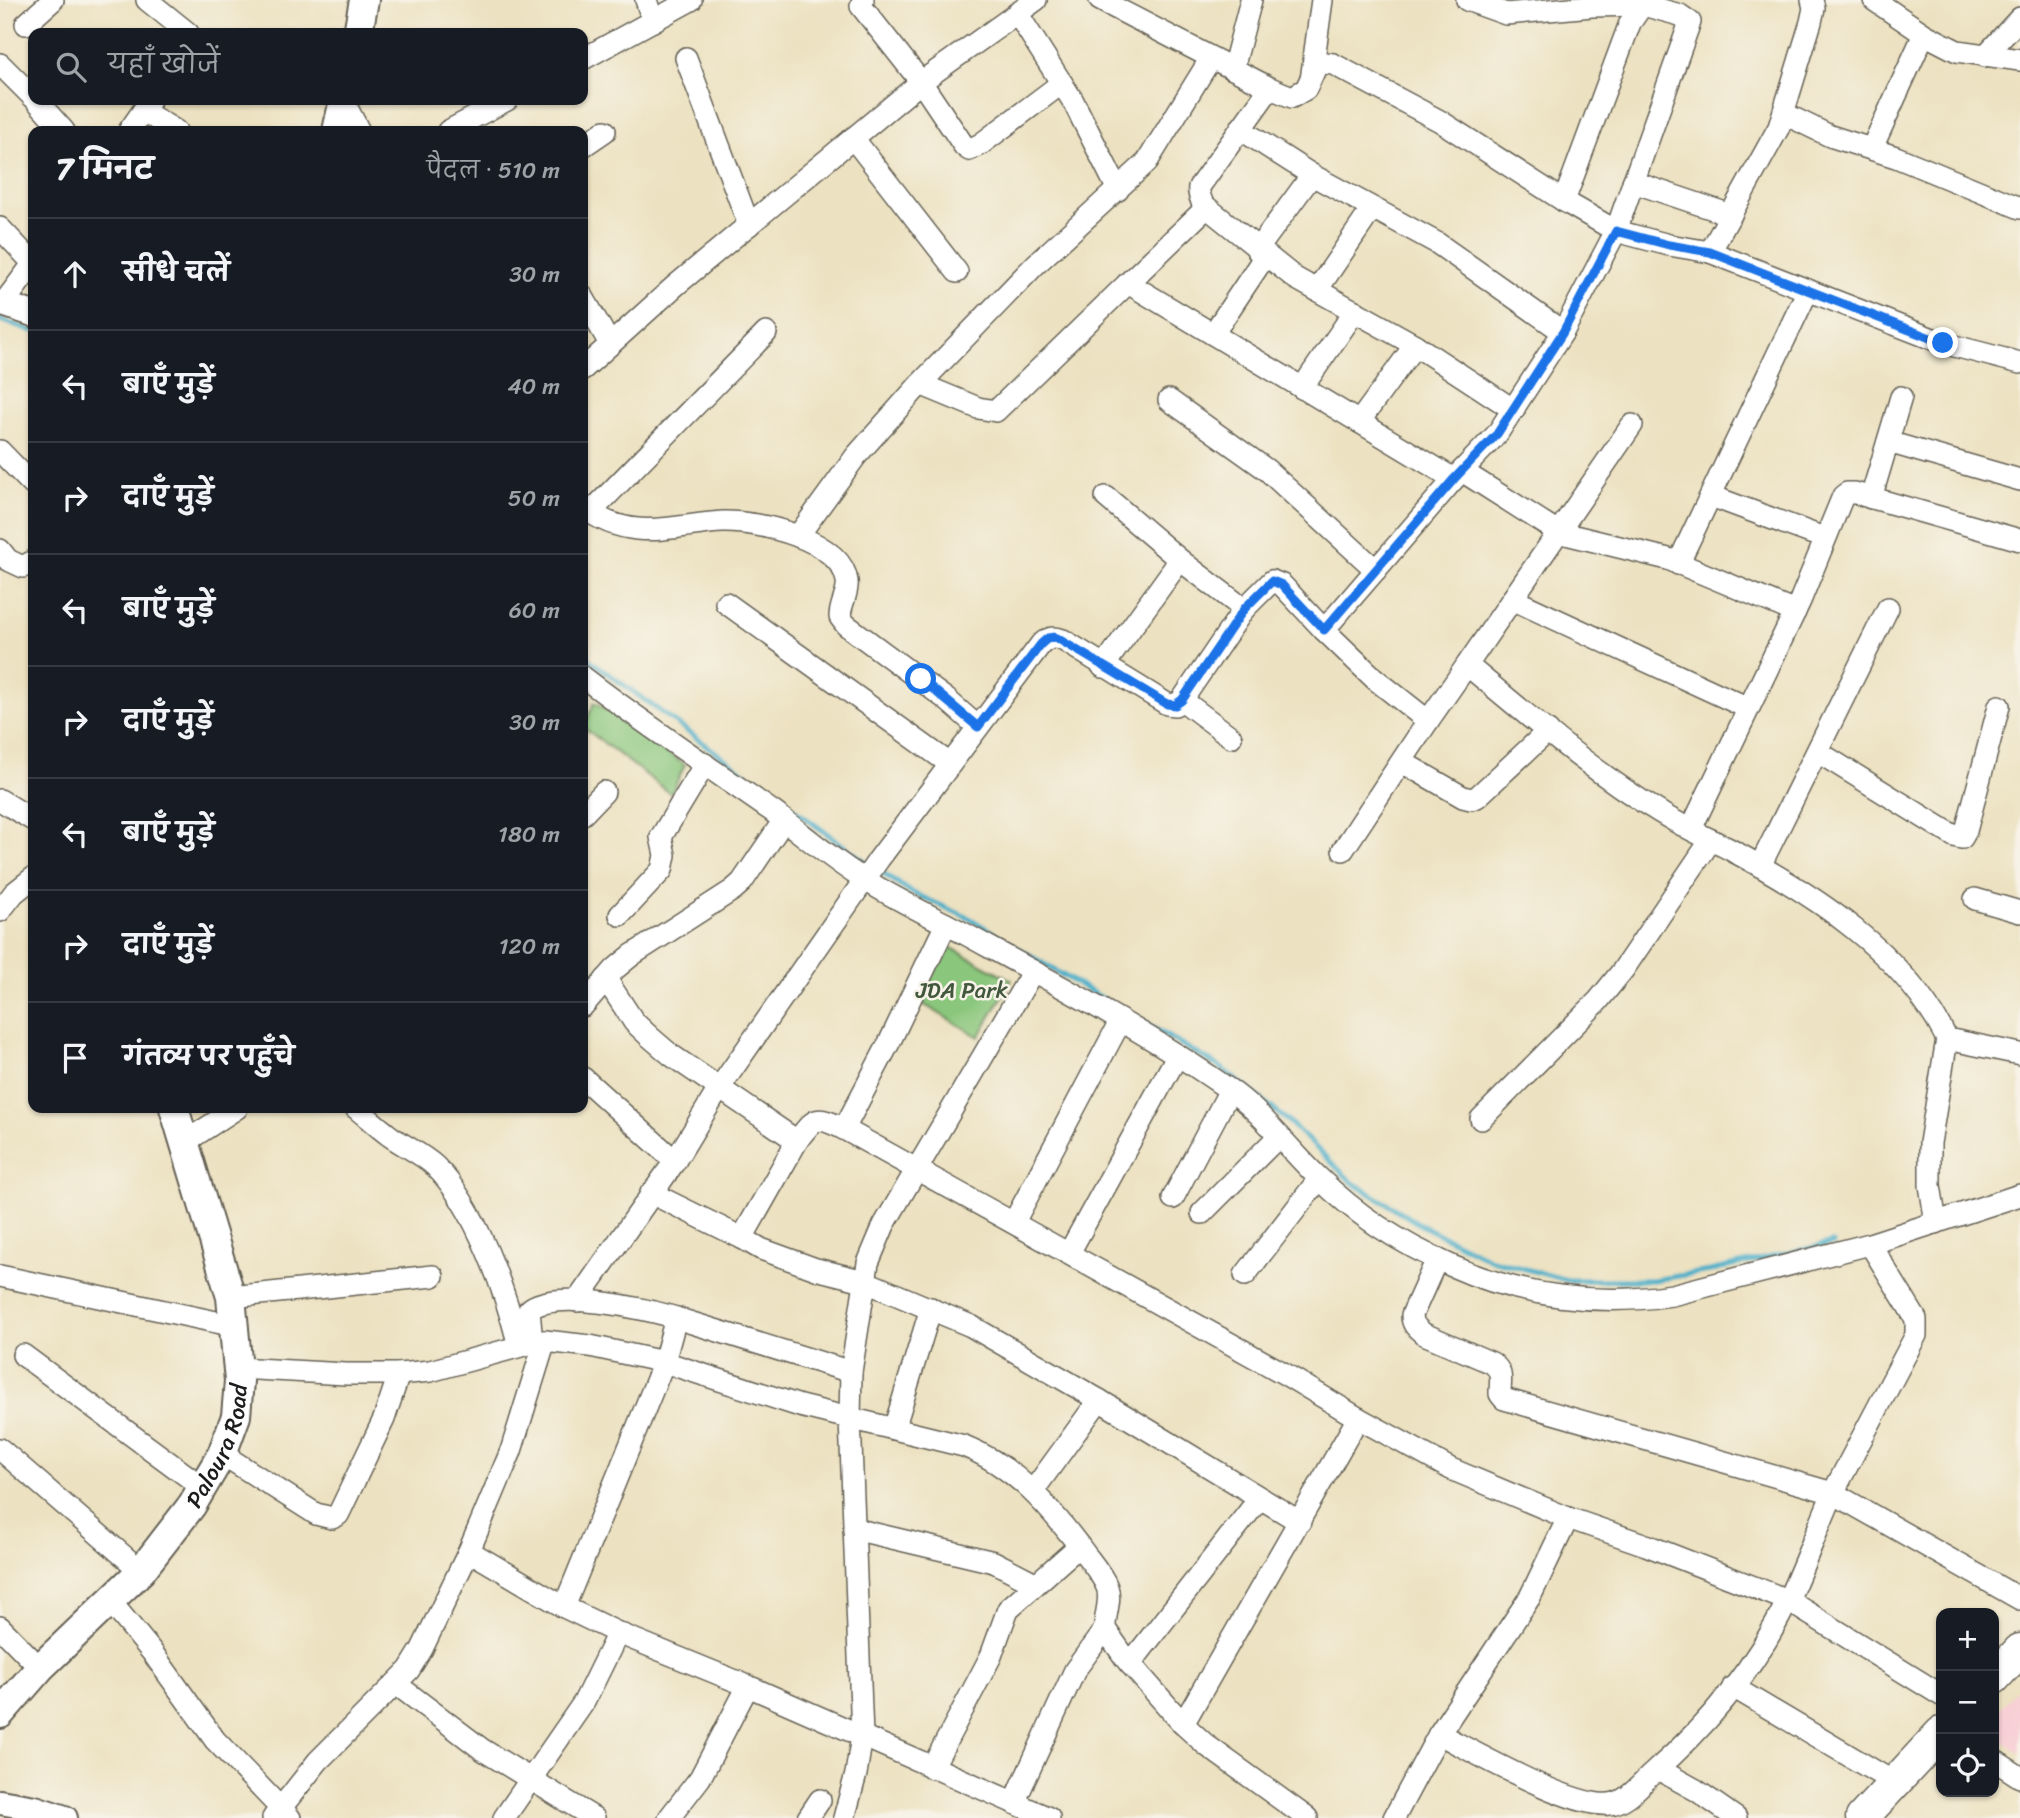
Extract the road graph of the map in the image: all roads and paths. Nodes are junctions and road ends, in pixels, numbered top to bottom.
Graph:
1 (53, 0) edge
2 (147, 0) edge
3 (364, 0) edge
4 (646, 0) edge
5 (691, 0) edge
6 (863, 0) edge
7 (1035, 0) edge
8 (1100, 0) edge
9 (1251, 0) edge
10 (1322, 0) edge
11 (1467, 0) edge
12 (1812, 0) edge
13 (1874, 0) edge
14 (1644, 3) edge
15 (1133, 8) edge
16 (1017, 13) junction
17 (2020, 18) edge
18 (653, 21) junction
19 (26, 24) dead end
20 (182, 28) edge
21 (359, 28) edge
22 (1924, 34) junction
23 (588, 56) edge
24 (1985, 56) junction
25 (686, 58) dead end
26 (1211, 58) junction
27 (2020, 60) edge
28 (0, 64) edge
29 (1233, 69) junction
30 (1312, 73) junction
31 (921, 82) junction
32 (1062, 83) junction
33 (1270, 88) junction
34 (28, 93) edge
35 (40, 105) edge
36 (147, 105) edge
37 (342, 105) edge
38 (346, 105) edge
39 (497, 105) edge
40 (1785, 114) junction
41 (59, 126) edge
42 (132, 126) edge
43 (170, 126) edge
44 (338, 126) edge
45 (356, 126) edge
46 (457, 126) edge
47 (1240, 129) junction
48 (606, 131) dead end
49 (853, 138) junction
50 (588, 143) edge
51 (1872, 148) junction
52 (1312, 175) junction
53 (1633, 182) junction
54 (1118, 190) junction
55 (1564, 201) junction
56 (1204, 205) junction
57 (2020, 208) edge
58 (1372, 209) junction
59 (1731, 215) junction
60 (749, 225) junction
61 (0, 228) edge
62 (1616, 231) junction
63 (1710, 252) junction
64 (1261, 253) junction
65 (28, 259) edge
66 (28, 270) edge
67 (957, 272) dead end
68 (1128, 283) junction
69 (1317, 290) junction
70 (1808, 290) junction
71 (2, 303) edge
72 (588, 306) edge
73 (28, 312) edge
74 (1355, 312) junction
75 (1563, 332) junction
76 (766, 333) dead end
77 (1213, 334) junction
78 (610, 344) junction
79 (1415, 345) junction
80 (2020, 363) edge
81 (588, 364) edge
82 (920, 384) junction
83 (1302, 388) junction
84 (1901, 397) dead end
85 (1170, 400) dead end
86 (1514, 410) junction
87 (1359, 422) junction
88 (1632, 425) dead end
89 (1888, 442) junction
90 (0, 452) edge
91 (1458, 475) junction
92 (28, 480) edge
93 (2020, 480) edge
94 (1711, 496) junction
95 (1107, 497) dead end
96 (1871, 498) junction
97 (588, 509) edge
98 (588, 511) edge
99 (1558, 532) junction
100 (798, 536) junction
101 (1824, 538) junction
102 (2020, 540) edge
103 (0, 550) edge
104 (1180, 560) junction
105 (28, 564) edge
106 (1678, 564) junction
107 (1376, 569) junction
108 (1512, 599) junction
109 (726, 603) dead end
110 (1888, 608) dead end
111 (1244, 609) junction
112 (1795, 612) junction
113 (1324, 630) junction
114 (1467, 666) junction
115 (1104, 667) junction
116 (588, 681) edge
117 (1182, 700) junction
118 (1999, 706) dead end
119 (1748, 708) junction
120 (1428, 722) junction
121 (978, 727) junction
122 (1548, 731) junction
123 (1231, 737) dead end
124 (1818, 752) junction
125 (1402, 762) junction
126 (705, 764) junction
127 (950, 764) junction
128 (604, 792) dead end
129 (0, 800) edge
130 (588, 809) edge
131 (28, 817) edge
132 (784, 820) junction
133 (1691, 829) junction
134 (1711, 839) junction
135 (1343, 850) dead end
136 (1760, 866) junction
137 (870, 871) junction
138 (28, 881) edge
139 (1975, 900) dead end
140 (0, 911) edge
141 (2020, 912) edge
142 (620, 915) dead end
143 (946, 924) junction
144 (1033, 971) junction
145 (606, 979) junction
146 (588, 1000) edge
147 (1120, 1022) junction
148 (1947, 1039) junction
149 (2020, 1054) edge
150 (1177, 1056) junction
151 (588, 1083) edge
152 (720, 1087) junction
153 (1230, 1090) junction
154 (176, 1113) edge
155 (229, 1113) edge
156 (362, 1113) edge
157 (1481, 1119) dead end
158 (844, 1129) junction
159 (1279, 1136) junction
160 (797, 1140) junction
161 (185, 1142) junction
162 (675, 1161) junction
163 (918, 1170) junction
164 (1319, 1179) junction
165 (651, 1193) junction
166 (2020, 1195) edge
167 (1173, 1198) dead end
168 (1202, 1213) dead end
169 (1014, 1222) junction
170 (1936, 1223) junction
171 (742, 1238) junction
172 (1870, 1244) junction
173 (1069, 1253) junction
174 (1437, 1258) junction
175 (1245, 1275) dead end
176 (0, 1276) edge
177 (433, 1276) dead end
178 (864, 1282) junction
179 (231, 1297) junction
180 (577, 1301) junction
181 (931, 1308) junction
182 (676, 1318) junction
183 (235, 1326) junction
184 (532, 1344) junction
185 (23, 1355) dead end
186 (664, 1362) junction
187 (238, 1368) junction
188 (852, 1372) junction
189 (399, 1374) junction
190 (1099, 1400) junction
191 (849, 1418) junction
192 (1358, 1418) junction
193 (894, 1429) junction
194 (0, 1449) edge
195 (222, 1454) junction
196 (202, 1487) junction
197 (1032, 1491) junction
198 (1833, 1493) junction
199 (1259, 1499) junction
200 (1568, 1518) junction
201 (1300, 1522) junction
202 (854, 1529) junction
203 (1079, 1546) junction
204 (469, 1551) junction
205 (141, 1571) junction
206 (1035, 1583) junction
207 (2020, 1599) edge
208 (1787, 1600) junction
209 (110, 1601) junction
210 (564, 1607) junction
211 (0, 1627) edge
212 (1105, 1629) junction
213 (618, 1633) junction
214 (2020, 1650) edge
215 (1130, 1664) junction
216 (40, 1668) junction
217 (1999, 1673) edge
218 (396, 1684) junction
219 (748, 1686) junction
220 (1733, 1687) junction
221 (1936, 1692) edge
222 (0, 1714) edge
223 (1183, 1724) junction
224 (1439, 1734) junction
225 (1940, 1734) edge
226 (862, 1736) junction
227 (1999, 1763) edge
228 (932, 1768) junction
229 (1658, 1769) junction
230 (2020, 1777) edge
231 (529, 1779) junction
232 (1895, 1783) junction
233 (820, 1800) dead end
234 (0, 1802) edge
235 (1014, 1802) junction
236 (281, 1815) edge
237 (1294, 1815) edge
238 (65, 1818) edge
239 (504, 1818) edge
240 (594, 1818) edge
241 (669, 1818) edge
242 (808, 1818) edge
243 (844, 1818) edge
244 (1049, 1818) edge
245 (1394, 1818) edge
246 (1736, 1818) edge
247 (1862, 1818) edge

1 - 19 street
2 - 20 street
3 - 21 main road
4 - 18 street
5 - 18 street
6 - 31 street
7 - 16 street
8 - 15 street
9 - 29 street
10 - 30 street
11 - 14 street
12 - 40 street
13 - 22 street
14 - 53 street
14 - 55 street
15 - 26 street
16 - 31 street
16 - 32 street
17 - 24 street
18 - 23 street
22 - 24 street
22 - 51 street
24 - 27 street
25 - 60 street
26 - 29 street
26 - 54 street
28 - 34 street
29 - 33 street
30 - 33 street
30 - 55 street
31 - 32 street
31 - 49 street
32 - 54 street
33 - 47 street
35 - 41 street
36 - 42 street
36 - 43 street
37 - 44 main road
38 - 45 street
39 - 46 street
40 - 51 street
40 - 59 street
47 - 52 street
47 - 56 street
48 - 50 street
49 - 60 street
49 - 67 street
51 - 57 street
52 - 58 street
52 - 64 street
53 - 59 street
53 - 62 street
54 - 82 street
55 - 62 street
56 - 64 street
56 - 68 street
58 - 69 street
58 - 75 street
59 - 63 street
60 - 78 street
61 - 65 street
62 - 63 street
62 - 75 street
63 - 70 street
64 - 69 street
64 - 77 street
66 - 71 street
68 - 77 street
68 - 82 street
69 - 74 street
70 - 80 street
70 - 94 street
71 - 73 street
72 - 78 street
74 - 79 street
74 - 83 street
75 - 86 street
76 - 97 street
77 - 83 street
78 - 81 street
79 - 86 street
79 - 87 street
82 - 100 street
83 - 87 street
84 - 89 street
85 - 107 street
86 - 91 street
87 - 91 street
88 - 99 street
89 - 93 street
89 - 96 street
90 - 92 street
91 - 99 street
91 - 107 street
94 - 101 street
94 - 106 street
95 - 104 street
96 - 101 street
96 - 102 street
98 - 100 street
99 - 106 street
99 - 108 street
100 - 121 street
101 - 112 street
103 - 105 street
104 - 111 street
104 - 115 street
106 - 112 street
107 - 113 street
108 - 114 street
108 - 119 street
109 - 127 street
110 - 124 street
111 - 113 street
111 - 117 street
112 - 119 street
113 - 120 street
114 - 120 street
114 - 122 street
115 - 117 street
115 - 121 street
116 - 126 street
117 - 123 street
118 - 124 street
119 - 133 street
120 - 125 street
121 - 127 street
122 - 125 street
122 - 133 street
124 - 136 street
125 - 135 street
126 - 132 street
126 - 142 street
127 - 137 street
128 - 130 street
129 - 131 street
132 - 137 street
132 - 145 street
133 - 134 street
134 - 136 street
134 - 157 street
136 - 148 street
137 - 143 street
137 - 152 street
138 - 140 street
139 - 141 street
143 - 144 street
143 - 158 street
144 - 147 street
144 - 163 street
145 - 146 street
145 - 152 street
147 - 150 street
147 - 169 street
148 - 149 street
148 - 170 street
150 - 153 street
150 - 173 street
151 - 162 street
152 - 160 street
152 - 162 street
153 - 159 street
153 - 167 street
154 - 161 main road, Paloura Road
155 - 161 street
156 - 184 street
158 - 160 street
158 - 163 street
159 - 164 street
159 - 168 street
160 - 171 street
161 - 179 main road, Paloura Road
162 - 165 street
163 - 169 street
163 - 178 street
164 - 174 street
164 - 175 street
165 - 171 street
165 - 180 street
166 - 170 street
169 - 173 street
170 - 172 street
171 - 178 street
172 - 174 street
172 - 198 street
173 - 192 street
174 - 198 street
176 - 183 street
177 - 179 street
178 - 181 street
178 - 188 street
179 - 183 main road, Paloura Road
180 - 182 street
180 - 184 street
181 - 190 street
181 - 193 street
182 - 186 street
182 - 188 street
183 - 187 main road, Paloura Road
184 - 186 street
184 - 189 street
184 - 204 street
185 - 196 street
186 - 191 street
186 - 210 street
187 - 189 street
187 - 195 main road, Paloura Road
188 - 191 street
189 - 195 street
190 - 197 street
190 - 199 street
191 - 193 street
191 - 202 street
192 - 200 street
192 - 201 street
193 - 197 street
194 - 205 street
195 - 196 main road, Paloura Road
196 - 205 main road, Paloura Road
197 - 203 street
198 - 207 street
198 - 208 street
199 - 201 street
199 - 215 street
200 - 208 street
200 - 224 street
201 - 223 street
202 - 206 street
202 - 226 street
203 - 206 street
203 - 212 street
204 - 210 street
204 - 218 street
205 - 209 main road, Paloura Road
206 - 228 street
208 - 220 street
208 - 221 street
209 - 216 main road, Paloura Road
209 - 236 street
210 - 213 street
211 - 216 street
212 - 215 street
212 - 235 street
213 - 219 street
213 - 231 street
214 - 217 main road
215 - 223 street
216 - 222 main road, Paloura Road
218 - 231 street
218 - 236 street
219 - 226 street
219 - 241 street
220 - 229 street
220 - 232 street
223 - 237 street
224 - 229 street
224 - 245 street
225 - 232 main road
226 - 228 street
226 - 243 street
227 - 230 street
228 - 235 street
229 - 246 street
231 - 239 street
231 - 240 street
232 - 247 main road
233 - 242 street
234 - 238 street
235 - 244 street

